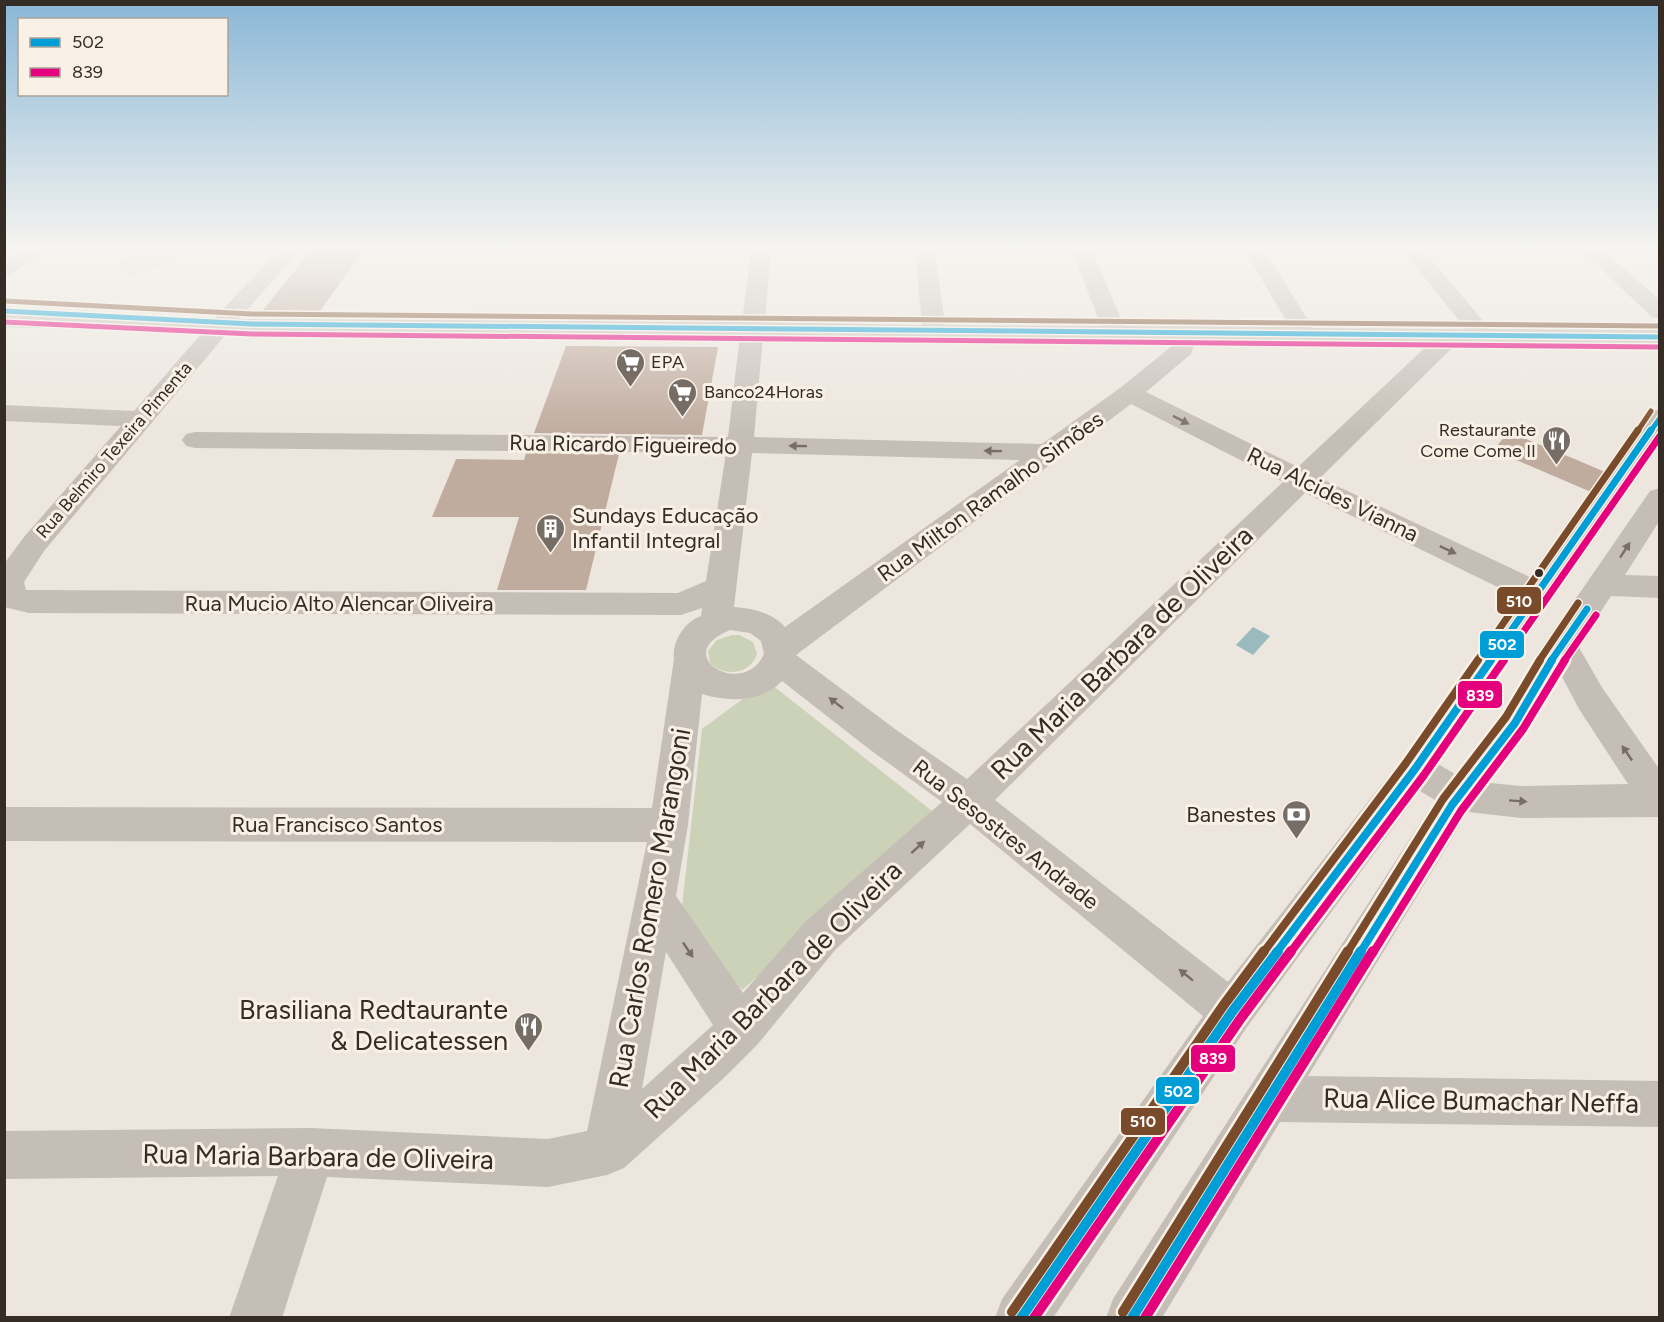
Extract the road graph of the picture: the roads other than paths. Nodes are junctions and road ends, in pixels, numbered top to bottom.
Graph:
1 (17, 312) edge
2 (233, 312) edge
3 (754, 312) edge
4 (932, 312) edge
5 (1107, 312) edge
6 (1292, 312) edge
7 (1464, 312) edge
8 (4, 320) edge
9 (223, 323) junction
10 (752, 329) junction
11 (934, 331) junction
12 (1115, 333) junction
13 (1185, 333) junction
14 (1306, 334) junction
15 (1452, 335) junction
16 (1484, 336) junction
17 (1659, 337) edge
18 (1129, 393) junction
19 (4, 413) edge
20 (1659, 417) edge
21 (142, 419) junction
22 (195, 440) dead end
23 (740, 445) junction
24 (1052, 452) junction
25 (1301, 480) junction
26 (1659, 497) edge
27 (6, 578) edge
28 (1603, 585) junction
29 (721, 587) junction
30 (1659, 587) edge
31 (1537, 593) junction
32 (681, 604) junction
33 (713, 623) junction
34 (1561, 645) junction
35 (779, 653) junction
36 (689, 663) junction
37 (1415, 769) junction
38 (1459, 795) junction
39 (1659, 800) edge
40 (969, 801) junction
41 (4, 824) edge
42 (669, 825) junction
43 (656, 901) junction
44 (1232, 1012) junction
45 (741, 1029) junction
46 (1267, 1099) junction
47 (1659, 1104) edge
48 (607, 1151) junction
49 (311, 1152) junction
50 (4, 1155) edge
51 (255, 1317) edge
52 (1021, 1317) edge
53 (1132, 1317) edge

1 - 9 street
2 - 9 street, Rua Belmiro Texeira Pimenta
3 - 10 street
4 - 11 street
5 - 12 street
6 - 14 street
7 - 16 street
8 - 9 street
9 - 10 street
9 - 21 street, Rua Belmiro Texeira Pimenta
10 - 11 street
10 - 23 street
11 - 12 street
12 - 13 street
13 - 14 street
13 - 18 street, Rua Milton Ramalho Simões
14 - 15 street
15 - 16 street
15 - 25 street, Rua Maria Barbara de Oliveira
16 - 17 street
18 - 24 street, Rua Milton Ramalho Simões
18 -> 25 street, Rua Alcides Vianna
19 - 21 street
20 - 31 street
21 - 27 street, Rua Belmiro Texeira Pimenta
22 - 23 street, Rua Ricardo Figueiredo
24 -> 23 street, Rua Ricardo Figueiredo
23 - 29 street
24 - 35 street, Rua Milton Ramalho Simões
25 -> 31 street, Rua Alcides Vianna
25 - 40 street, Rua Maria Barbara de Oliveira
28 -> 26 street
27 - 32 street, Rua Mucio Alto Alencar Oliveira
28 - 30 street
28 - 34 street
29 - 32 street, Rua Mucio Alto Alencar Oliveira
29 - 33 street
31 - 37 street
32 - 33 street
33 - 35 street
33 - 36 street
34 - 38 street
39 -> 34 street
35 - 36 street
40 -> 35 street, Rua Sesostres Andrade
36 - 42 street, Rua Carlos Romero Marangoni
37 - 38 street
37 - 44 street
38 -> 39 street
38 - 46 street
44 -> 40 street, Rua Sesostres Andrade
45 -> 40 street, Rua Maria Barbara de Oliveira
41 - 42 street, Rua Francisco Santos
42 - 43 street, Rua Carlos Romero Marangoni
43 -> 45 street
43 - 48 street, Rua Carlos Romero Marangoni
44 - 52 street
45 - 48 street, Rua Maria Barbara de Oliveira
46 - 47 street, Rua Alice Bumachar Neffa
46 - 53 street
48 - 49 street, Rua Maria Barbara de Oliveira
49 - 50 street, Rua Maria Barbara de Oliveira
49 - 51 street

